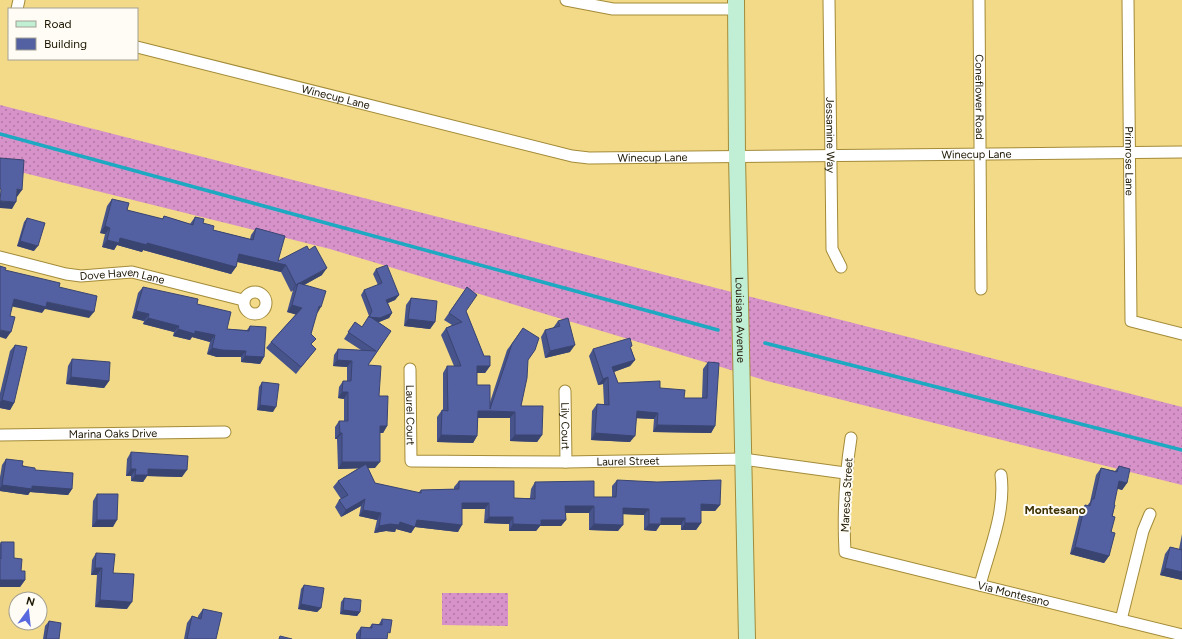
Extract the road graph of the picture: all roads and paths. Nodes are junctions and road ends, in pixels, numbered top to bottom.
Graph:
1 (566, 0) edge
2 (829, 0) edge
3 (978, 0) edge
4 (1128, 0) edge
5 (736, 4) edge
6 (138, 48) edge
7 (1182, 152) edge
8 (1130, 153) junction
9 (980, 155) junction
10 (737, 156) junction
11 (831, 156) junction
12 (0, 257) edge
13 (841, 267) dead end
14 (981, 289) dead end
15 (244, 300) dead end
16 (1182, 334) edge
17 (410, 369) dead end
18 (565, 391) dead end
19 (225, 432) dead end
20 (0, 435) edge
21 (851, 438) dead end
22 (743, 459) junction
23 (411, 461) joint
24 (566, 462) junction
25 (845, 473) junction
26 (1001, 475) dead end
27 (1150, 514) dead end
28 (846, 552) joint
29 (980, 585) junction
30 (1121, 620) junction
31 (1182, 635) edge
32 (747, 639) edge

1 - 5 street
2 - 11 street, Jessamine Way
3 - 9 street, Coneflower Road
4 - 8 street, Primrose Lane
5 - 10 street, Louisiana Avenue
6 - 10 street, Winecup Lane
7 - 8 street, Winecup Lane
8 - 9 street, Winecup Lane
8 - 16 street, Primrose Lane
9 - 11 street, Winecup Lane
9 - 14 street, Coneflower Road
10 - 11 street, Winecup Lane
10 - 22 street, Louisiana Avenue
11 - 13 street, Jessamine Way
12 - 15 street, Dove Haven Lane
17 - 23 street, Laurel Court
18 - 24 street, Lily Court
19 - 20 street, Marina Oaks Drive
21 - 25 street, Maresca Street
22 - 24 street, Laurel Street
22 - 25 street, Laurel Street
22 - 32 street, Louisiana Avenue
23 - 24 street, Laurel Street
25 - 28 street, Maresca Street
26 - 29 street
27 - 30 street
28 - 29 street, Via Montesano
29 - 30 street, Via Montesano
30 - 31 street, Via Montesano

